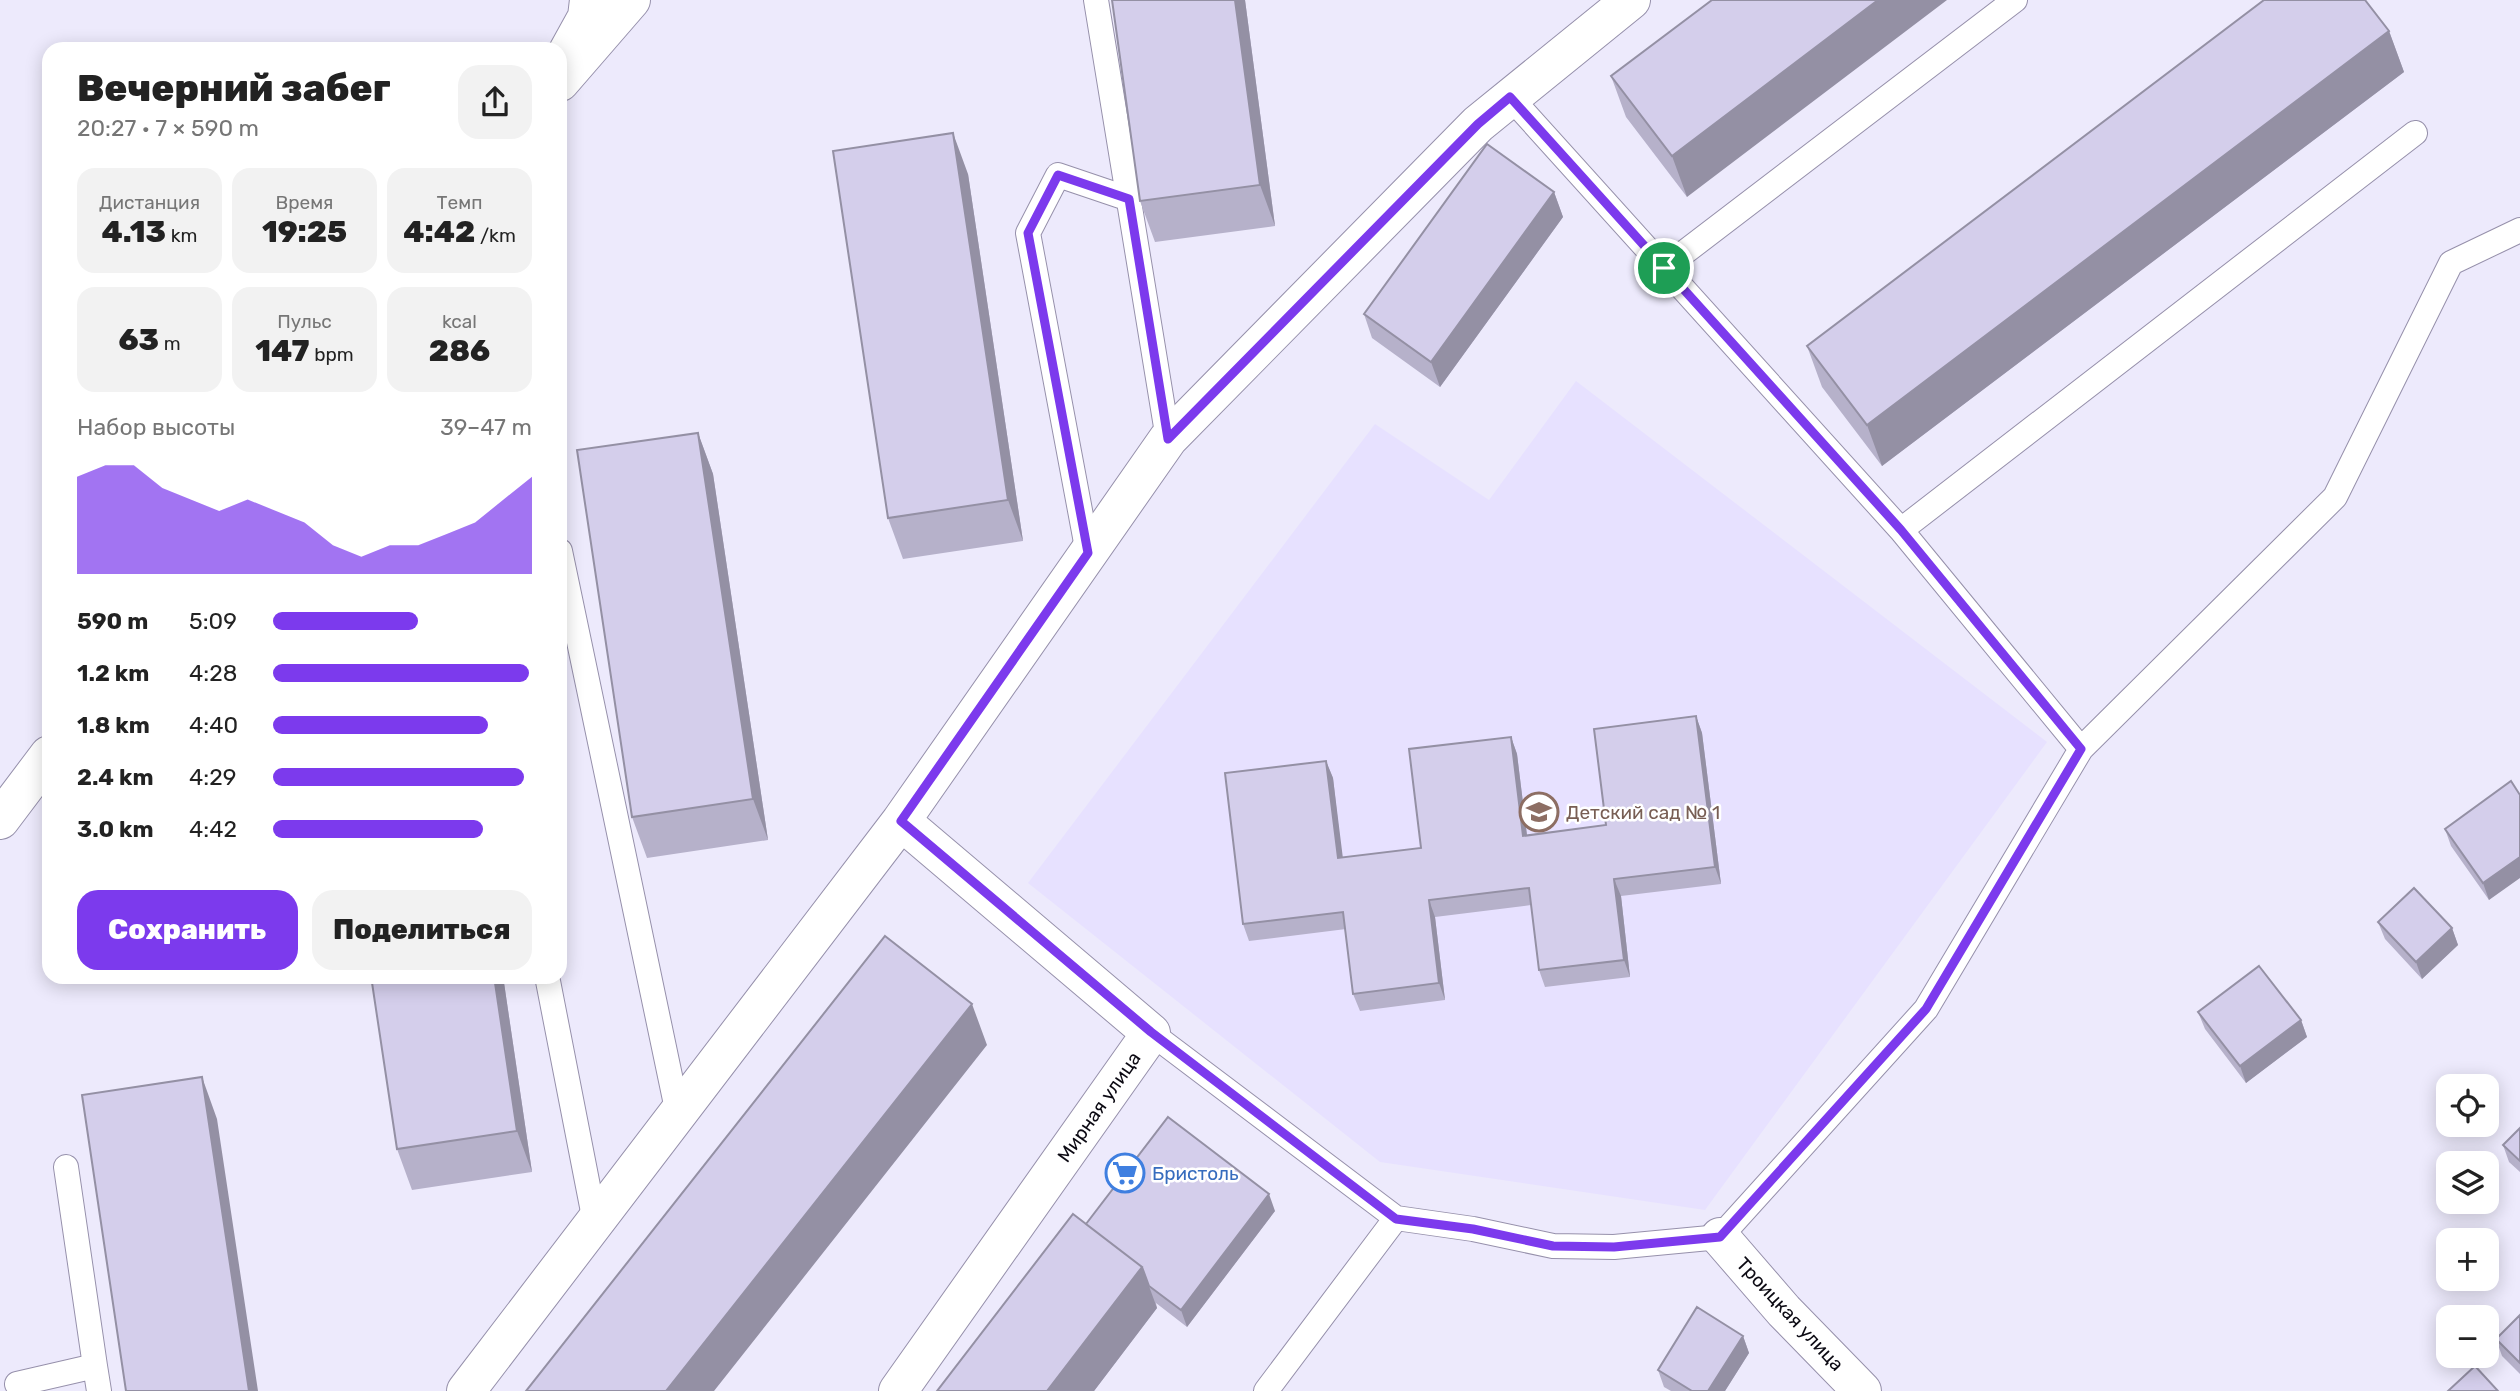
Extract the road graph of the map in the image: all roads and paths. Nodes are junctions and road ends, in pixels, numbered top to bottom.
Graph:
1 (589, 0) edge
2 (631, 0) edge
3 (1096, 0) edge
4 (1631, 0) edge
5 (2015, 0) edge
6 (567, 53) edge
7 (567, 74) edge
8 (1510, 97) junction
9 (2415, 134) dead end
10 (1129, 199) junction
11 (2520, 230) edge
12 (1664, 268) junction
13 (1168, 439) junction
14 (1901, 530) junction
15 (1088, 553) junction
16 (567, 584) edge
17 (2081, 749) junction
18 (42, 764) edge
19 (0, 820) edge
20 (901, 821) junction
21 (549, 984) edge
22 (1151, 1032) junction
23 (678, 1114) junction
24 (66, 1167) dead end
25 (1396, 1219) junction
26 (595, 1222) junction
27 (1720, 1237) junction
28 (96, 1366) junction
29 (10, 1381) edge
30 (99, 1391) edge
31 (466, 1391) edge
32 (898, 1391) edge
33 (1266, 1391) edge
34 (1862, 1391) edge

1 - 6 street
2 - 7 street
3 - 10 lane
4 - 8 street
5 - 12 lane
8 - 12 lane
8 - 13 street
9 - 14 lane
10 - 13 lane
10 - 15 lane
11 - 17 lane
12 - 14 lane
13 - 15 street
14 - 17 lane
15 - 20 street
16 - 23 lane
17 - 27 lane
18 - 19 street
20 - 22 street, Мирная улица
20 - 23 street
21 - 26 lane
22 - 25 lane
22 - 32 street, Мирная улица
23 - 26 street
24 - 28 lane
25 - 27 lane
25 - 33 lane
26 - 31 street
27 - 34 street, Троицкая улица
28 - 29 lane
28 - 30 lane

